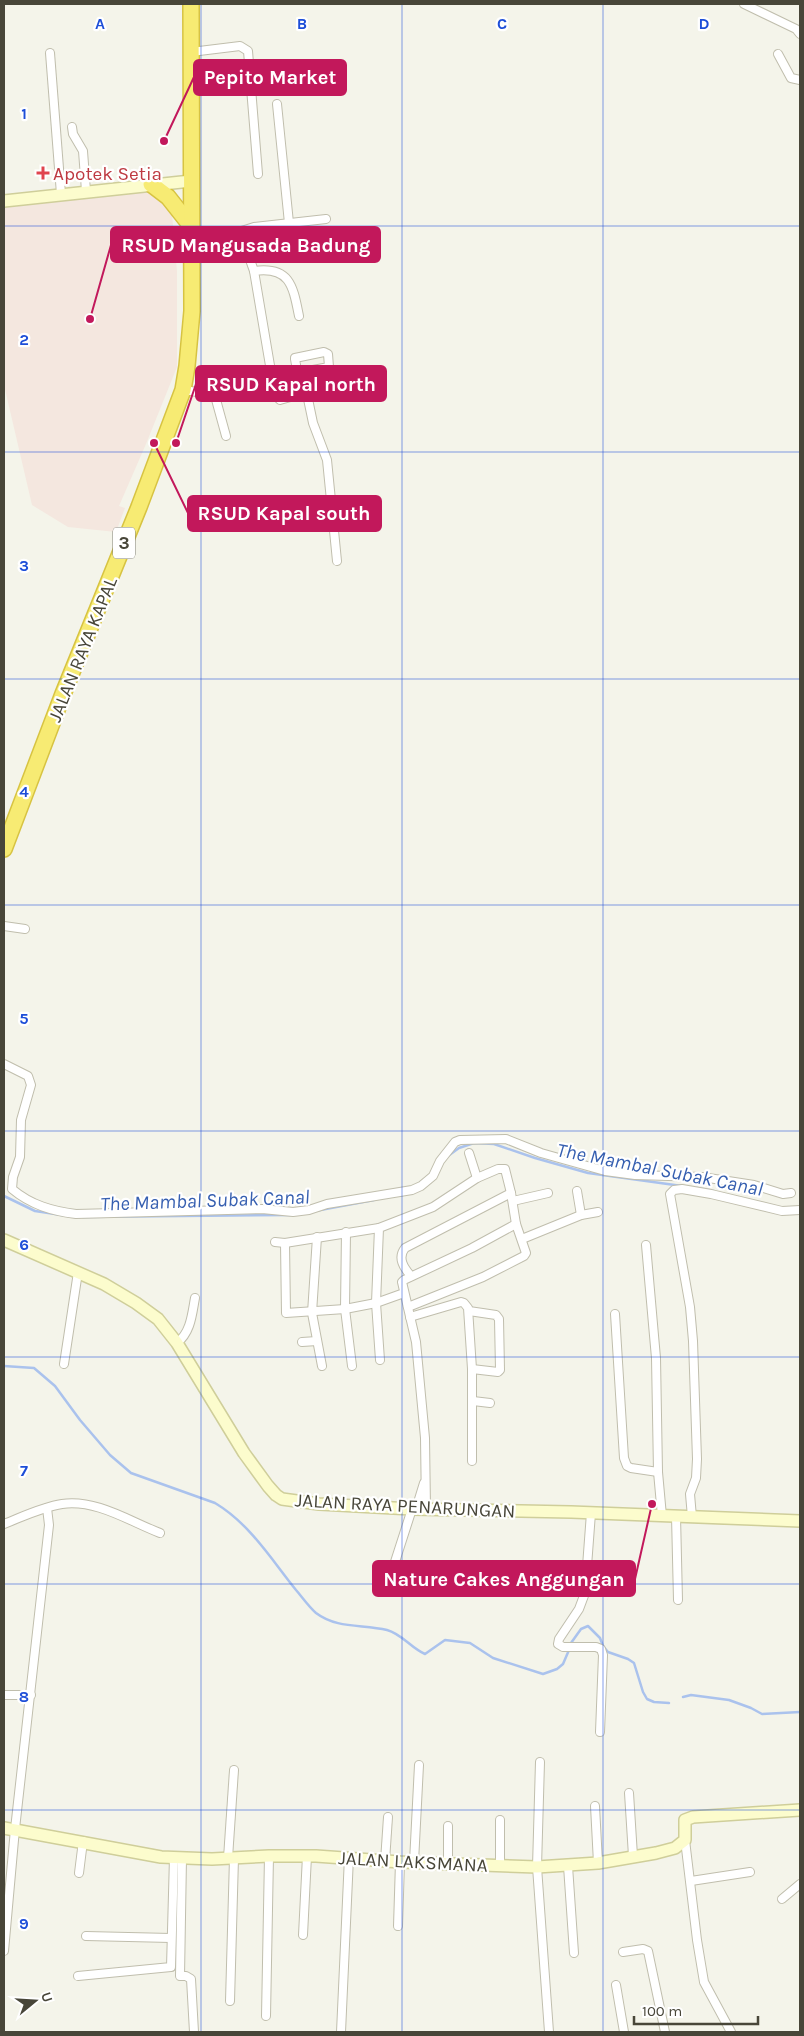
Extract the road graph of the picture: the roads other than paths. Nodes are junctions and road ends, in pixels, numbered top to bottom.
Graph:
1 (191, 4) edge
2 (744, 4) edge
3 (800, 34) edge
4 (191, 52) junction
5 (50, 53) dead end
6 (778, 54) dead end
7 (800, 80) edge
8 (277, 104) dead end
9 (72, 127) dead end
10 (258, 174) dead end
11 (191, 181) junction
12 (150, 184) junction
13 (86, 191) junction
14 (61, 194) junction
15 (4, 200) edge
16 (326, 219) dead end
17 (289, 223) junction
18 (191, 226) junction
19 (192, 256) junction
20 (254, 271) junction
21 (299, 316) dead end
22 (297, 373) junction
23 (183, 390) junction
24 (300, 394) junction
25 (226, 436) dead end
26 (337, 561) dead end
27 (4, 849) edge
28 (4, 926) edge
29 (25, 929) dead end
30 (4, 1064) edge
31 (469, 1153) dead end
32 (477, 1178) junction
33 (728, 1182) junction
34 (577, 1191) dead end
35 (548, 1192) dead end
36 (791, 1193) dead end
37 (512, 1197) junction
38 (725, 1198) junction
39 (800, 1210) edge
40 (598, 1212) dead end
41 (581, 1215) junction
42 (516, 1224) junction
43 (378, 1228) junction
44 (346, 1232) junction
45 (317, 1237) junction
46 (522, 1239) junction
47 (4, 1240) edge
48 (275, 1242) dead end
49 (285, 1243) junction
50 (646, 1245) dead end
51 (78, 1272) junction
52 (411, 1276) junction
53 (404, 1292) junction
54 (195, 1298) dead end
55 (376, 1303) junction
56 (408, 1307) junction
57 (345, 1309) junction
58 (469, 1311) junction
59 (312, 1312) junction
60 (615, 1314) dead end
61 (410, 1317) junction
62 (317, 1341) junction
63 (302, 1342) dead end
64 (177, 1343) junction
65 (380, 1360) dead end
66 (64, 1364) dead end
67 (322, 1366) dead end
68 (352, 1366) dead end
69 (472, 1369) junction
70 (473, 1401) junction
71 (490, 1403) dead end
72 (472, 1461) dead end
73 (658, 1472) junction
74 (47, 1508) junction
75 (418, 1509) junction
76 (591, 1513) junction
77 (662, 1516) junction
78 (676, 1516) junction
79 (692, 1517) junction
80 (800, 1521) edge
81 (4, 1524) edge
82 (160, 1533) dead end
83 (393, 1568) dead end
84 (678, 1600) dead end
85 (4, 1695) edge
86 (30, 1695) junction
87 (600, 1732) dead end
88 (540, 1762) dead end
89 (419, 1765) dead end
90 (234, 1770) dead end
91 (629, 1792) dead end
92 (595, 1806) dead end
93 (800, 1810) edge
94 (388, 1817) dead end
95 (500, 1820) dead end
96 (448, 1826) dead end
97 (9, 1828) edge
98 (685, 1840) junction
99 (83, 1841) junction
100 (269, 1856) junction
101 (307, 1856) junction
102 (633, 1856) junction
103 (178, 1857) junction
104 (349, 1857) junction
105 (231, 1858) junction
106 (385, 1861) junction
107 (400, 1862) junction
108 (414, 1862) junction
109 (448, 1863) junction
110 (598, 1863) junction
111 (500, 1865) junction
112 (568, 1866) junction
113 (537, 1867) junction
114 (750, 1872) dead end
115 (79, 1873) dead end
116 (7, 1874) edge
117 (691, 1881) junction
118 (800, 1884) edge
119 (782, 1899) dead end
120 (398, 1926) dead end
121 (303, 1935) dead end
122 (86, 1936) dead end
123 (171, 1938) junction
124 (4, 1950) edge
125 (623, 1952) dead end
126 (574, 1953) dead end
127 (78, 1976) dead end
128 (616, 1985) dead end
129 (230, 2001) dead end
130 (266, 2016) dead end
131 (194, 2032) edge
132 (341, 2032) edge
133 (549, 2032) edge
134 (624, 2032) edge
135 (664, 2032) edge
136 (731, 2032) edge

1 - 4 highway, JALAN RAYA KAPAL / 3
2 - 3 street
4 - 10 street
4 - 11 highway, JALAN RAYA KAPAL / 3
5 - 14 street
6 - 7 street
8 - 17 street
9 - 13 street
11 - 12 main road
11 - 18 highway, JALAN RAYA KAPAL / 3
12 - 13 main road
12 - 18 highway
13 - 14 main road
14 - 15 main road
16 - 17 street
17 - 19 street
18 - 19 highway, JALAN RAYA KAPAL / 3
19 - 20 street
19 - 23 highway, JALAN RAYA KAPAL / 3
20 - 21 street
20 - 24 street
22 - 22 street
22 - 24 street
23 - 25 street
23 - 27 highway, JALAN RAYA KAPAL / 3
24 - 26 street
28 - 29 street
30 - 33 street
31 - 32 street
32 - 37 street
32 - 43 street
33 - 36 street
33 - 38 street
34 - 41 street
35 - 37 street
37 - 42 street
37 - 52 street
38 - 39 street
38 - 79 street
40 - 41 street
41 - 46 street
42 - 46 street
42 - 52 street
43 - 44 street
43 - 55 street
44 - 45 street
44 - 57 street
45 - 49 street
45 - 59 street
46 - 56 street
47 - 51 main road, JALAN RAYA PENARUNGAN
48 - 49 street
49 - 59 street
50 - 73 street
51 - 64 main road, JALAN RAYA PENARUNGAN
51 - 66 street
52 - 53 street
53 - 55 street
53 - 56 street
54 - 64 street
55 - 57 street
55 - 65 street
56 - 61 street
57 - 59 street
57 - 68 street
58 - 61 street
58 - 69 street
58 - 69 street
59 - 62 street
60 - 73 street
61 - 75 street
62 - 63 street
62 - 67 street
64 - 75 main road, JALAN RAYA PENARUNGAN
69 - 70 street
70 - 71 street
70 - 72 street
73 - 77 street
74 - 81 street
74 - 82 street
74 - 86 street
75 - 76 main road, JALAN RAYA PENARUNGAN
75 - 83 street
76 - 77 main road, JALAN RAYA PENARUNGAN
76 - 87 street
77 - 78 main road, JALAN RAYA PENARUNGAN
78 - 79 main road, JALAN RAYA PENARUNGAN
78 - 84 street
79 - 80 main road, JALAN RAYA PENARUNGAN
85 - 86 street
86 - 97 street
88 - 113 street
89 - 108 street
90 - 105 street
91 - 102 street
92 - 110 street
93 - 98 main road
94 - 106 street
95 - 111 street
96 - 109 street
97 - 99 main road, JALAN LAKSMANA
97 - 116 street
98 - 102 main road, JALAN LAKSMANA
98 - 117 street
99 - 103 main road, JALAN LAKSMANA
99 - 115 street
100 - 101 main road, JALAN LAKSMANA
100 - 105 main road, JALAN LAKSMANA
100 - 130 street
101 - 104 main road, JALAN LAKSMANA
101 - 121 street
102 - 110 main road, JALAN LAKSMANA
103 - 105 main road, JALAN LAKSMANA
103 - 123 street
103 - 131 street
104 - 106 main road, JALAN LAKSMANA
104 - 132 street
105 - 129 street
106 - 107 main road, JALAN LAKSMANA
107 - 108 main road, JALAN LAKSMANA
107 - 120 street
108 - 109 main road, JALAN LAKSMANA
109 - 111 main road, JALAN LAKSMANA
110 - 112 main road, JALAN LAKSMANA
111 - 113 main road, JALAN LAKSMANA
112 - 113 main road, JALAN LAKSMANA
112 - 126 street
113 - 133 street
114 - 117 street
116 - 124 street
117 - 136 street
118 - 119 street
122 - 123 street
123 - 127 street
125 - 135 street
128 - 134 street

